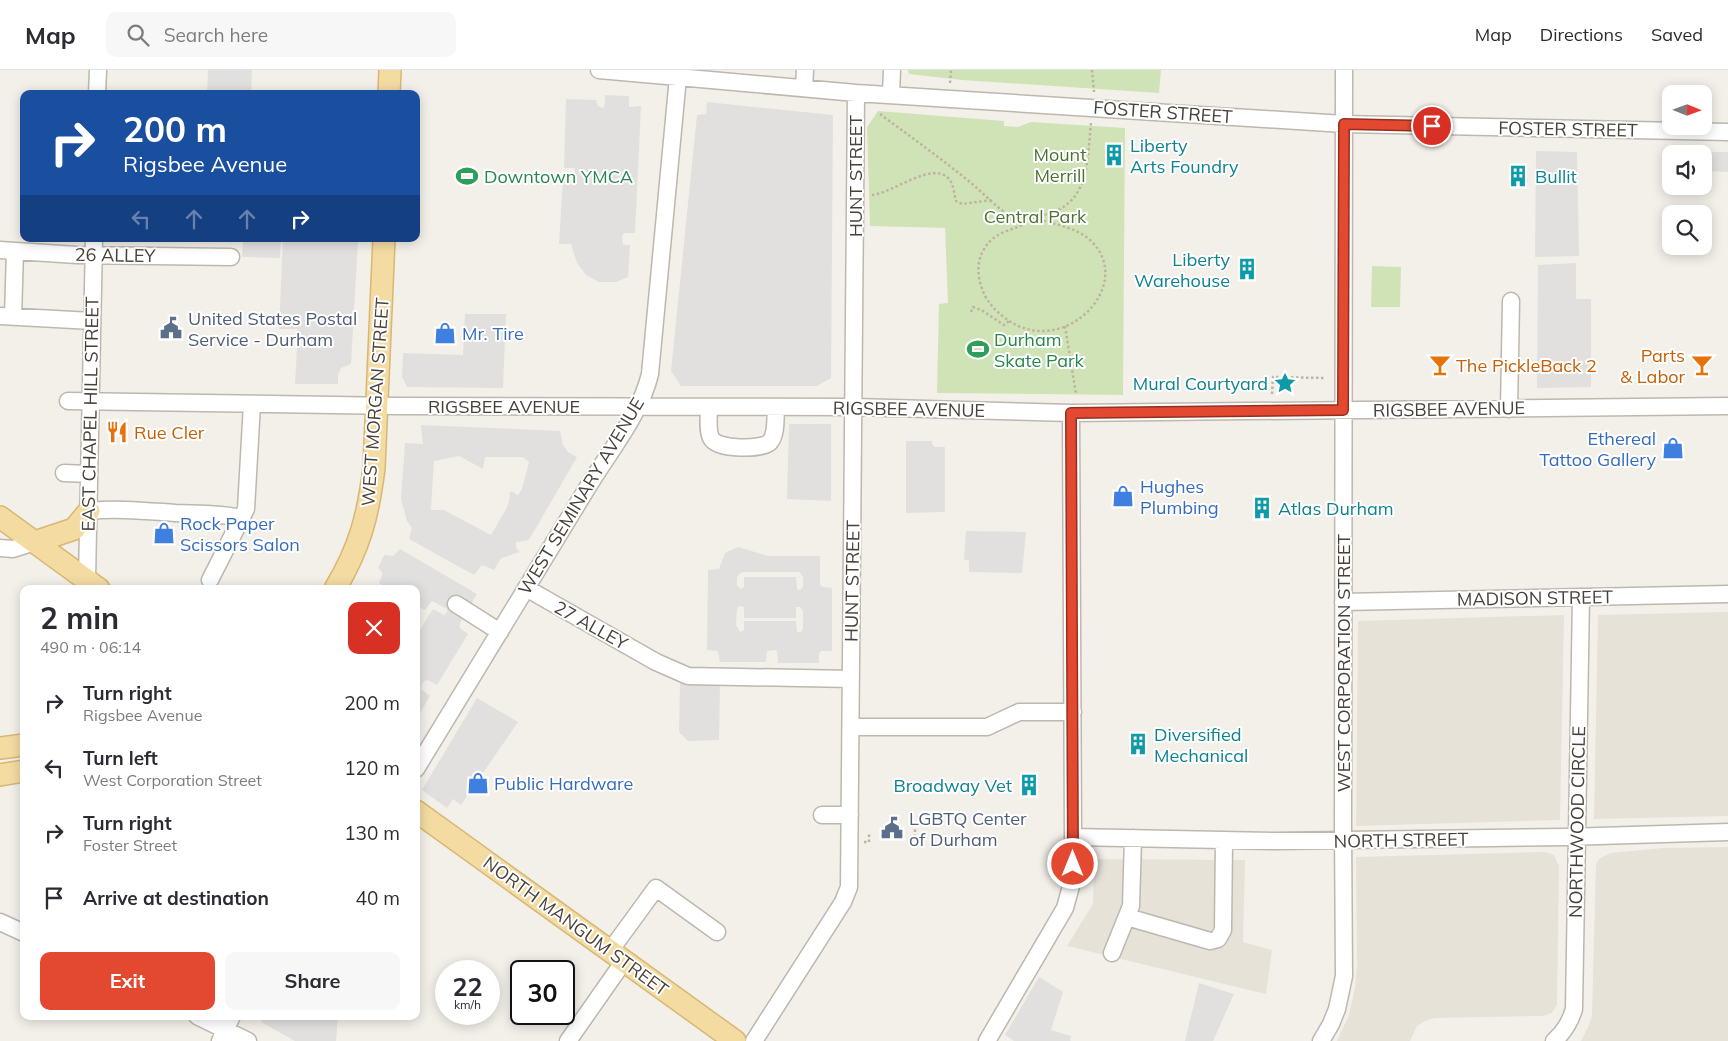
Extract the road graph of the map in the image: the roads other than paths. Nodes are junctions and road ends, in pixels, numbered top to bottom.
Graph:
1 (98, 70) edge
2 (390, 70) edge
3 (599, 70) edge
4 (805, 70) edge
5 (892, 70) edge
6 (1344, 70) edge
7 (678, 77) junction
8 (804, 88) junction
9 (98, 90) edge
10 (389, 90) edge
11 (856, 93) junction
12 (891, 94) junction
13 (1344, 124) junction
14 (1728, 132) edge
15 (384, 242) edge
16 (93, 247) edge
17 (8, 250) edge
18 (231, 257) dead end
19 (1511, 301) dead end
20 (6, 317) edge
21 (92, 321) junction
22 (68, 401) dead end
23 (90, 402) junction
24 (252, 404) junction
25 (377, 406) junction
26 (1728, 406) edge
27 (638, 407) junction
28 (709, 407) junction
29 (776, 407) junction
30 (854, 407) junction
31 (1510, 409) junction
32 (1343, 410) junction
33 (1071, 413) junction
34 (64, 473) dead end
35 (89, 474) junction
36 (88, 511) junction
37 (0, 517) edge
38 (241, 518) junction
39 (35, 542) junction
40 (0, 548) edge
41 (210, 580) dead end
42 (90, 585) edge
43 (91, 585) edge
44 (337, 585) edge
45 (526, 588) junction
46 (1728, 594) edge
47 (1581, 597) junction
48 (1343, 602) junction
49 (456, 604) dead end
50 (500, 632) junction
51 (851, 679) junction
52 (1073, 712) junction
53 (851, 727) junction
54 (20, 746) edge
55 (0, 748) edge
56 (420, 762) edge
57 (20, 772) edge
58 (0, 775) edge
59 (420, 813) edge
60 (822, 815) dead end
61 (850, 815) junction
62 (1728, 832) edge
63 (1073, 836) junction
64 (1576, 837) junction
65 (1133, 838) junction
66 (1224, 840) junction
67 (1343, 841) junction
68 (1126, 917) junction
69 (0, 922) edge
70 (20, 931) edge
71 (717, 932) dead end
72 (1112, 953) dead end
73 (617, 956) junction
74 (206, 1020) edge
75 (226, 1029) edge
76 (248, 1041) edge
77 (568, 1041) edge
78 (735, 1041) edge
79 (754, 1041) edge
80 (987, 1041) edge
81 (1321, 1041) edge
82 (1554, 1041) edge

1 - 9 street
2 - 10 main road
3 - 7 street, FOSTER STREET
4 - 8 street
5 - 12 street
6 - 13 street, WEST CORPORATION STREET
7 - 8 street, FOSTER STREET
7 - 27 street, WEST SEMINARY AVENUE
8 - 11 street, FOSTER STREET
11 - 12 street, FOSTER STREET
11 - 30 street, HUNT STREET
12 - 13 street, FOSTER STREET
13 - 14 street, FOSTER STREET
13 - 32 street, WEST CORPORATION STREET
15 - 25 main road, WEST MORGAN STREET
16 - 17 street, 26 ALLEY
16 - 18 street, 26 ALLEY
16 - 21 street, EAST CHAPEL HILL STREET
17 - 20 street
19 - 31 street
20 - 21 street
21 - 23 street, EAST CHAPEL HILL STREET
22 - 23 street, RIGSBEE AVENUE
23 - 24 street, RIGSBEE AVENUE
23 - 35 street, EAST CHAPEL HILL STREET
24 - 25 street, RIGSBEE AVENUE
24 - 38 street
25 - 27 street, RIGSBEE AVENUE
25 - 44 main road, WEST MORGAN STREET
26 - 31 street, RIGSBEE AVENUE
27 - 28 street, RIGSBEE AVENUE
27 - 45 street, WEST SEMINARY AVENUE
28 - 29 street, RIGSBEE AVENUE
28 - 29 street
29 - 30 street, RIGSBEE AVENUE
30 - 33 street, RIGSBEE AVENUE
30 - 51 street, HUNT STREET
31 - 32 street, RIGSBEE AVENUE
32 - 33 street, RIGSBEE AVENUE
32 - 48 street, WEST CORPORATION STREET
33 - 52 street
34 - 35 street
35 - 36 street, EAST CHAPEL HILL STREET
36 - 38 street
36 - 39 main road
36 - 43 street, EAST CHAPEL HILL STREET
37 - 39 main road
38 - 41 street
39 - 40 street
39 - 42 main road
45 - 50 street, WEST SEMINARY AVENUE
45 - 51 street, 27 ALLEY
46 - 47 street, MADISON STREET
47 - 48 street, MADISON STREET
47 - 64 street, NORTHWOOD CIRCLE
48 - 67 street, WEST CORPORATION STREET
49 - 50 street
50 - 56 street, WEST SEMINARY AVENUE
51 - 53 street, HUNT STREET
52 - 53 street
52 - 63 street
53 - 61 street, HUNT STREET
54 - 55 main road
57 - 58 main road
59 - 73 main road, NORTH MANGUM STREET
60 - 61 street
61 - 79 street, HUNT STREET
62 - 64 street, NORTH STREET
63 - 65 street, NORTH STREET
63 - 80 street
64 - 67 street, NORTH STREET
64 - 82 street, NORTHWOOD CIRCLE
65 - 66 street, NORTH STREET
65 - 68 street
66 - 67 street, NORTH STREET
66 - 68 street
67 - 81 street, WEST CORPORATION STREET
68 - 72 street
69 - 70 street
71 - 73 street
73 - 77 street
73 - 78 main road, NORTH MANGUM STREET
74 - 75 street
75 - 76 street

